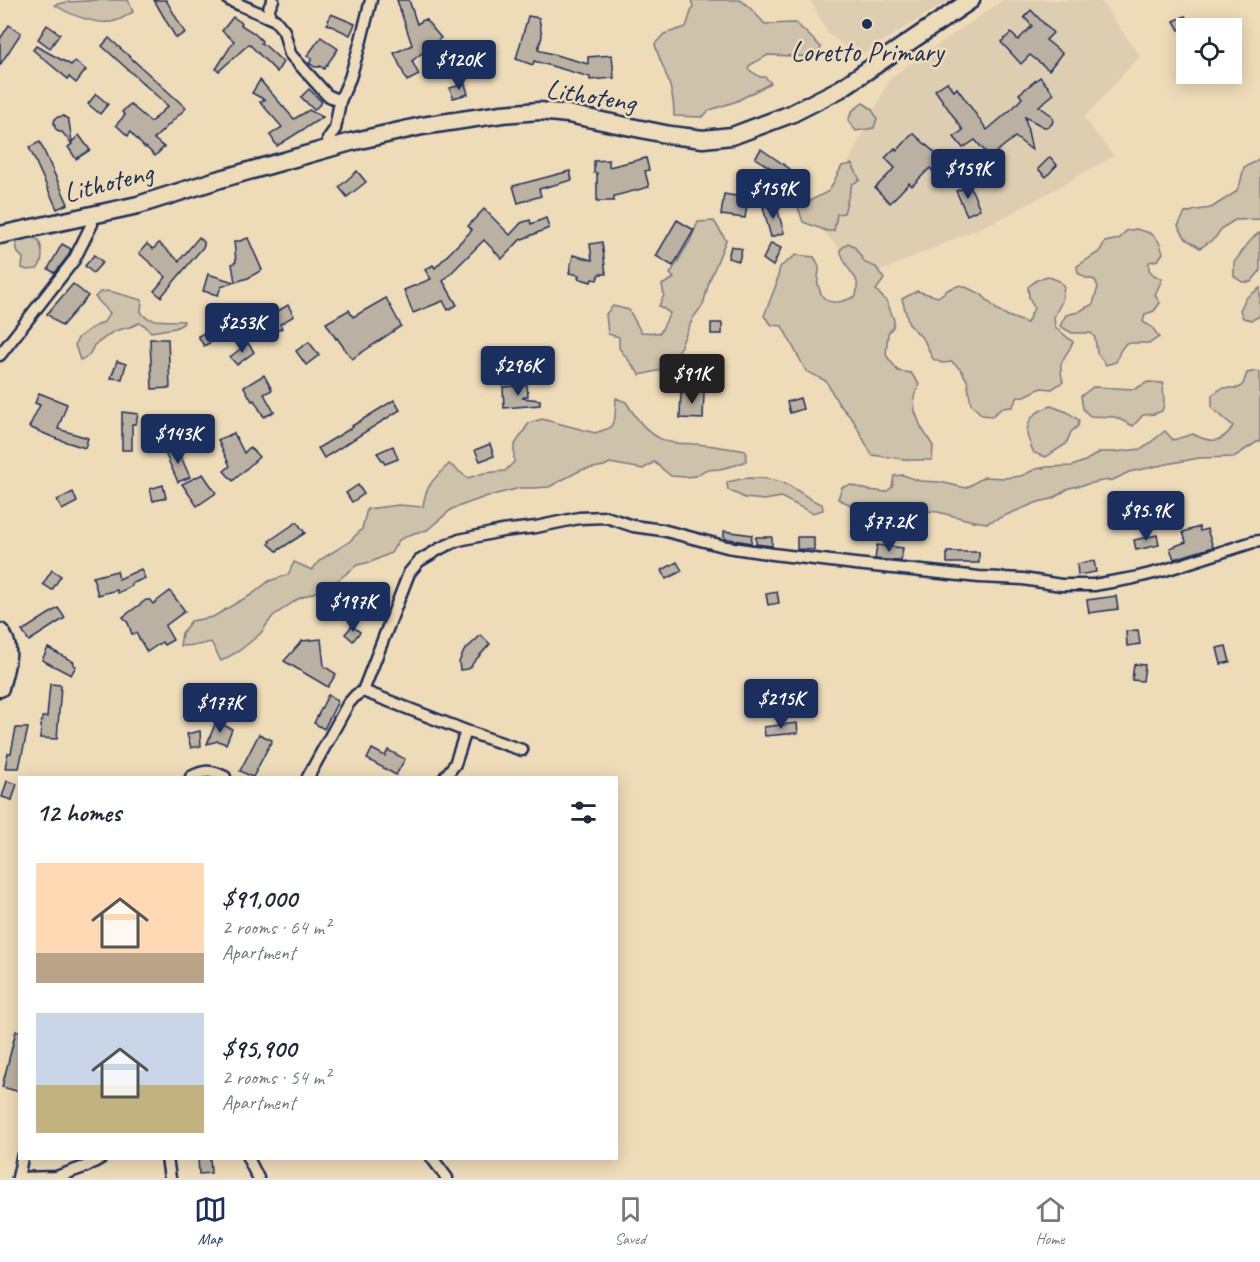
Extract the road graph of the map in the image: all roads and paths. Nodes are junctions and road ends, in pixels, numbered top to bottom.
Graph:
1 (229, 0) edge
2 (273, 0) edge
3 (370, 0) edge
4 (971, 0) edge
5 (269, 17) junction
6 (340, 101) junction
7 (330, 148) junction
8 (91, 215) junction
9 (0, 235) edge
10 (0, 355) edge
11 (1260, 541) edge
12 (0, 633) edge
13 (0, 688) edge
14 (363, 691) junction
15 (466, 730) junction
16 (522, 750) dead end
17 (192, 776) edge
18 (222, 776) edge
19 (309, 776) edge
20 (445, 776) edge
21 (22, 1160) edge
22 (98, 1160) edge
23 (167, 1160) edge
24 (249, 1160) edge
25 (434, 1160) edge
26 (18, 1178) edge
27 (170, 1178) edge
28 (258, 1178) edge
29 (447, 1178) edge

1 - 5 street
2 - 5 street
3 - 6 street
4 - 7 main road, Lithoteng
5 - 6 street
6 - 7 street
7 - 8 main road, Lithoteng
8 - 9 main road, Lithoteng
8 - 10 street
11 - 14 street
12 - 13 main road
14 - 15 street
14 - 19 street
15 - 16 street
15 - 20 street
17 - 18 street
21 - 26 street
22 - 26 street
23 - 27 street
24 - 28 street
25 - 29 street

